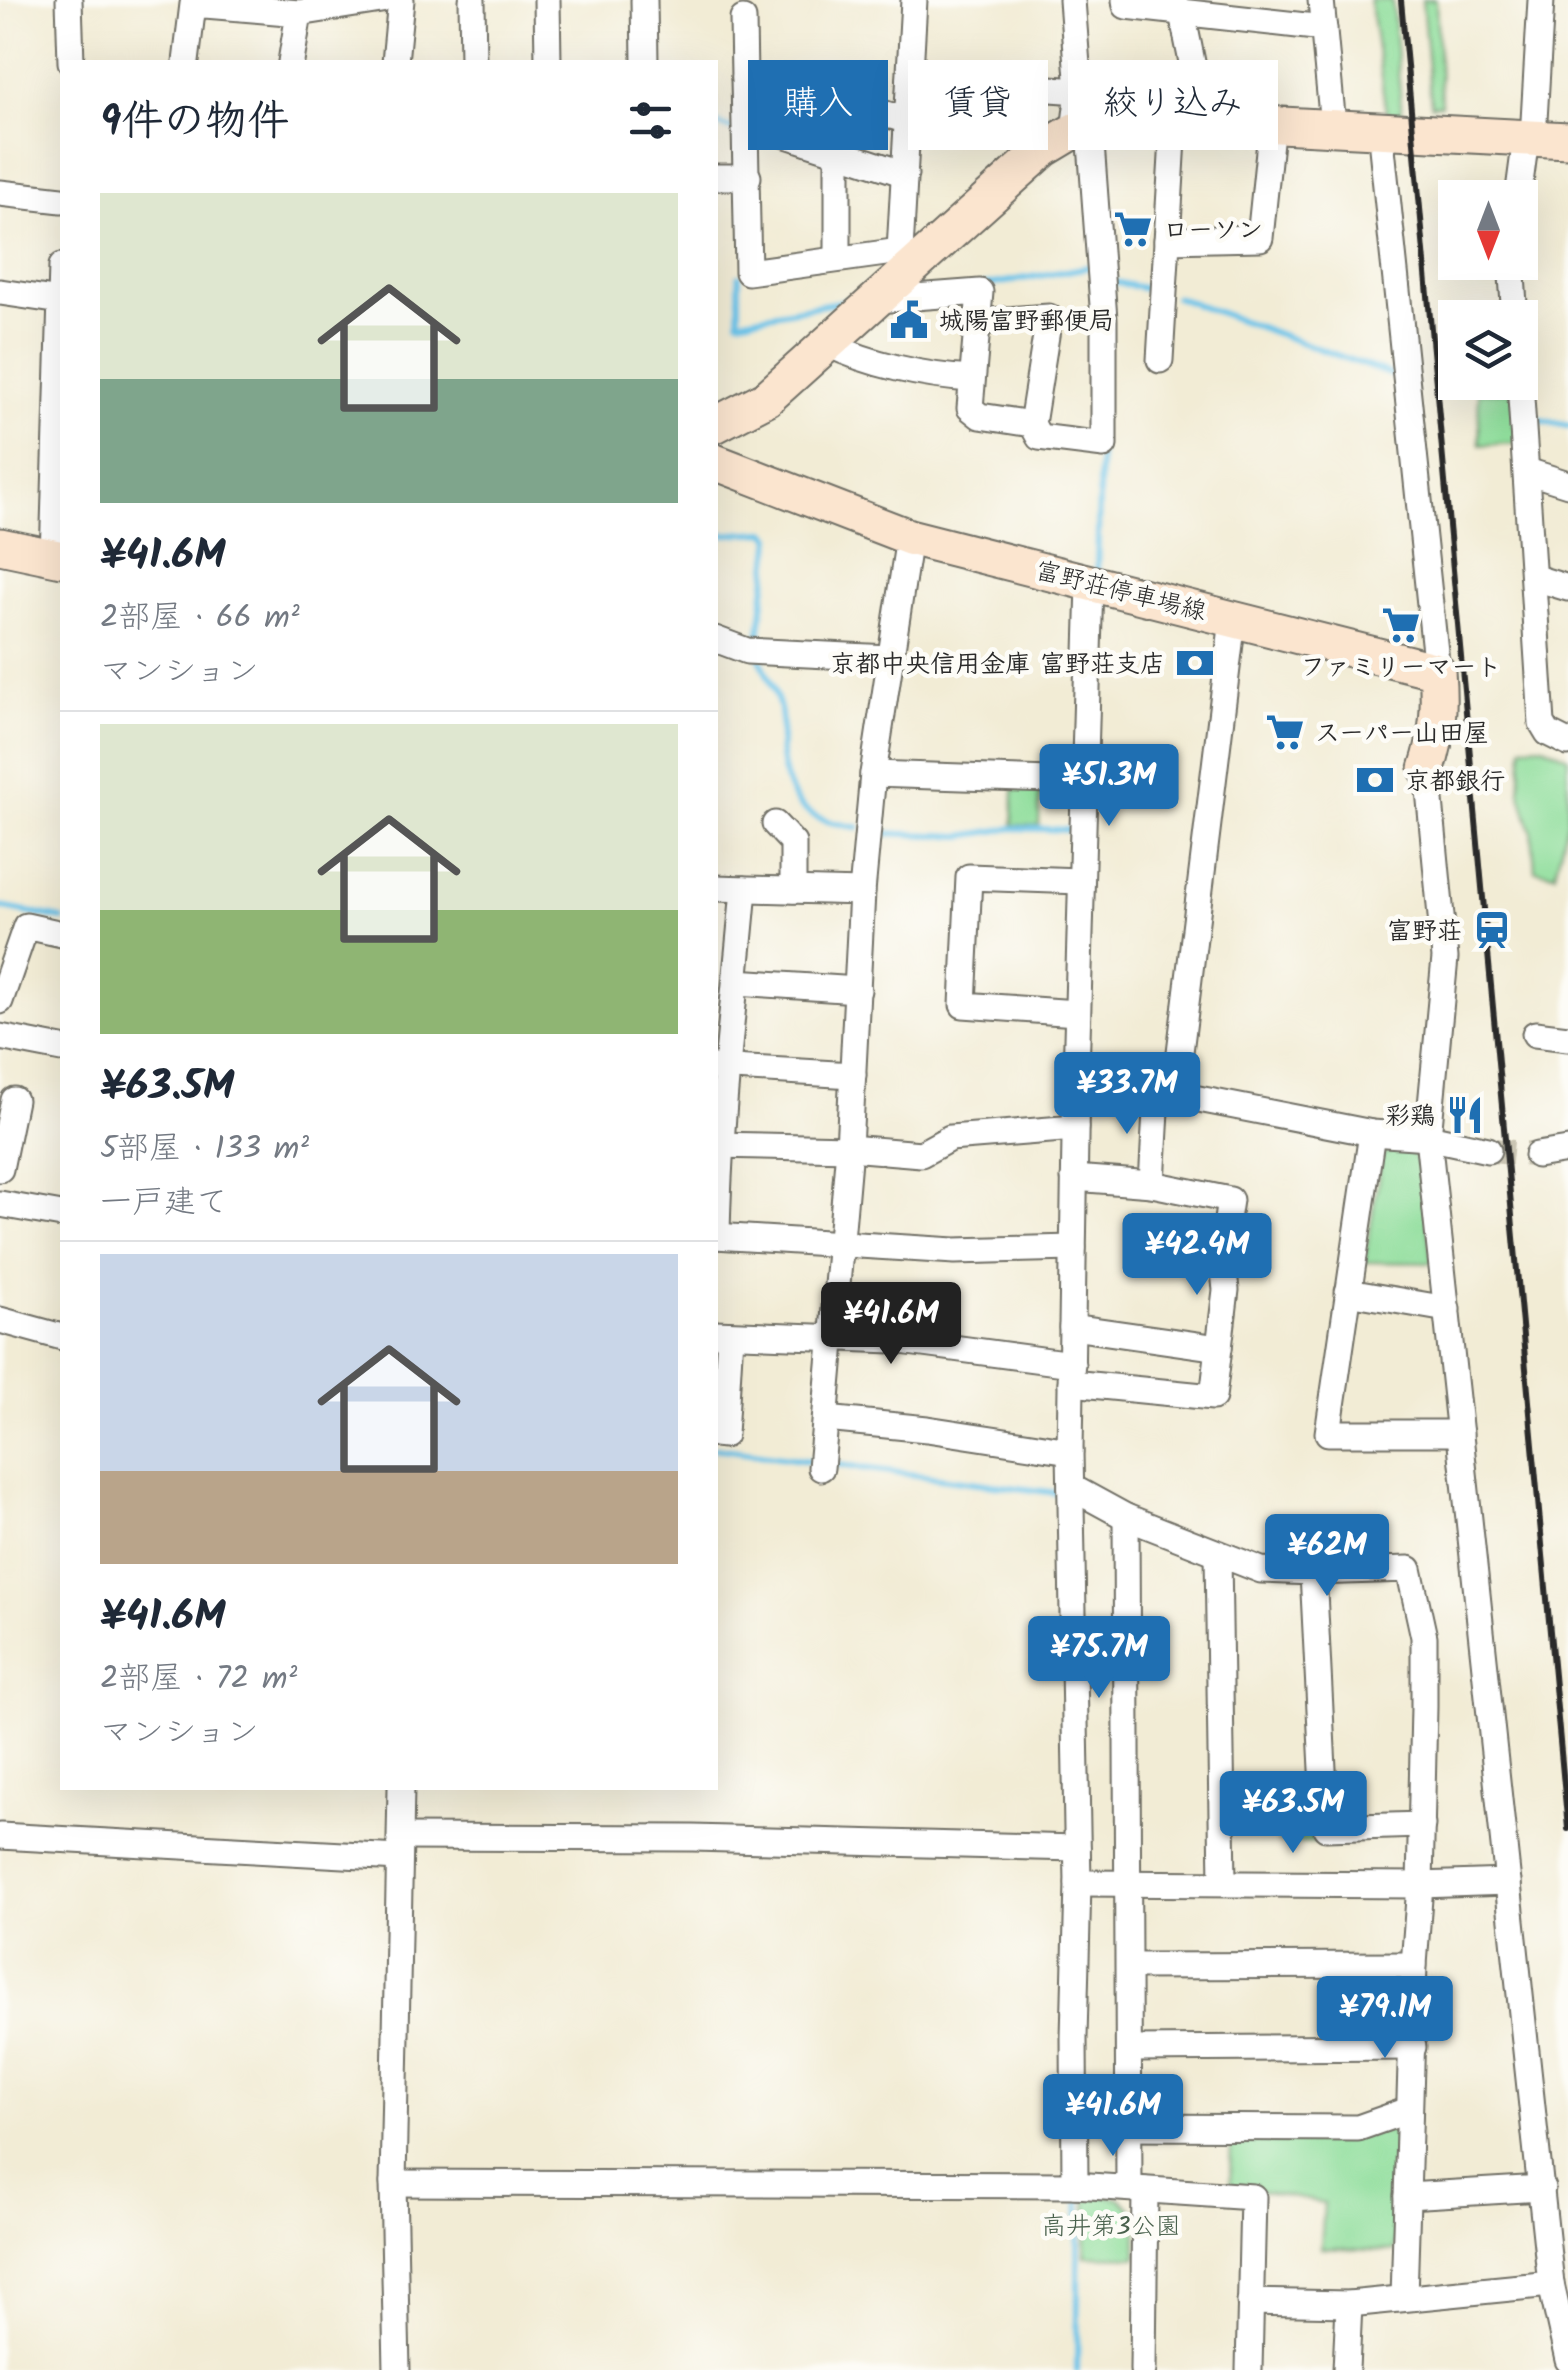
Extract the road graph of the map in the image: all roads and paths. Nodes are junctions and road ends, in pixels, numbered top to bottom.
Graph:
1 (69, 0) edge
2 (381, 0) edge
3 (401, 0) edge
4 (472, 0) edge
5 (547, 0) edge
6 (644, 0) edge
7 (914, 0) edge
8 (1062, 0) edge
9 (1125, 0) edge
10 (1321, 0) edge
11 (1541, 0) edge
12 (1072, 1) edge
13 (299, 13) junction
14 (1182, 13) junction
15 (743, 19) dead end
16 (1324, 28) junction
17 (70, 60) edge
18 (186, 60) edge
19 (291, 60) edge
20 (395, 60) edge
21 (472, 60) edge
22 (548, 60) edge
23 (645, 60) edge
24 (911, 60) edge
25 (1077, 60) edge
26 (1185, 60) edge
27 (744, 78) junction
28 (908, 121) joint
29 (747, 122) junction
30 (1278, 122) edge
31 (1333, 126) junction
32 (1380, 129) junction
33 (1068, 138) edge
34 (1542, 139) edge
35 (1084, 150) edge
36 (1184, 150) edge
37 (1269, 150) edge
38 (838, 153) junction
39 (905, 174) junction
40 (718, 177) edge
41 (748, 177) junction
42 (1525, 180) edge
43 (0, 192) edge
44 (60, 200) edge
45 (1167, 240) junction
46 (908, 257) junction
47 (838, 258) junction
48 (0, 292) edge
49 (876, 300) junction
50 (60, 301) edge
51 (977, 322) junction
52 (828, 344) junction
53 (1160, 360) dead end
54 (972, 379) junction
55 (60, 387) edge
56 (1521, 400) edge
57 (718, 423) edge
58 (1032, 424) junction
59 (718, 463) edge
60 (1527, 472) junction
61 (1568, 484) edge
62 (909, 536) junction
63 (0, 546) edge
64 (58, 558) edge
65 (1534, 578) junction
66 (1090, 582) junction
67 (1568, 588) edge
68 (1232, 619) junction
69 (718, 639) edge
70 (890, 658) junction
71 (1437, 671) junction
72 (1568, 742) edge
73 (1427, 769) joint
74 (873, 774) junction
75 (1083, 781) junction
76 (775, 824) dead end
77 (1080, 881) junction
78 (718, 888) edge
79 (744, 888) junction
80 (793, 890) junction
81 (862, 892) junction
82 (60, 934) edge
83 (736, 982) junction
84 (858, 990) junction
85 (0, 1002) edge
86 (1077, 1013) junction
87 (1535, 1034) dead end
88 (0, 1037) edge
89 (1568, 1038) edge
90 (60, 1049) edge
91 (722, 1067) edge
92 (853, 1074) junction
93 (1085, 1078) junction
94 (1166, 1093) junction
95 (14, 1100) dead end
96 (1075, 1128) junction
97 (718, 1129) edge
98 (1372, 1134) junction
99 (1428, 1137) junction
100 (718, 1145) edge
101 (849, 1148) junction
102 (1488, 1150) tunnel mouth
103 (1568, 1150) edge
104 (1537, 1155) tunnel mouth
105 (0, 1169) edge
106 (1085, 1179) junction
107 (1152, 1184) junction
108 (0, 1204) edge
109 (60, 1215) edge
110 (718, 1236) edge
111 (840, 1243) junction
112 (1073, 1248) junction
113 (1348, 1292) junction
114 (1447, 1309) junction
115 (0, 1320) edge
116 (1072, 1327) junction
117 (722, 1334) edge
118 (60, 1336) edge
119 (834, 1339) junction
120 (1219, 1348) junction
121 (1071, 1374) junction
122 (826, 1419) junction
123 (1460, 1433) junction
124 (718, 1434) edge
125 (1070, 1450) junction
126 (821, 1464) dead end
127 (1071, 1486) junction
128 (1126, 1517) junction
129 (1218, 1555) junction
130 (1312, 1572) junction
131 (401, 1790) edge
132 (1422, 1825) junction
133 (0, 1836) edge
134 (400, 1848) junction
135 (1077, 1848) junction
136 (1508, 1882) junction
137 (1078, 1883) junction
138 (1223, 1883) junction
139 (1128, 1884) junction
140 (1420, 1885) junction
141 (1414, 1965) junction
142 (1129, 1966) junction
143 (1413, 2048) junction
144 (1129, 2049) junction
145 (1409, 2110) junction
146 (1127, 2128) junction
147 (394, 2183) junction
148 (1075, 2185) junction
149 (1137, 2188) junction
150 (1542, 2188) junction
151 (1407, 2196) junction
152 (1552, 2284) junction
153 (1404, 2298) junction
154 (1250, 2302) junction
155 (1348, 2304) junction
156 (1568, 2360) edge
157 (397, 2370) edge
158 (1143, 2370) edge
159 (1249, 2370) edge
160 (1346, 2370) edge

1 - 17 street
2 - 13 street
3 - 20 street
4 - 21 street
5 - 22 street
6 - 23 street
7 - 24 street
8 - 12 street
9 - 14 street
10 - 16 street
11 - 34 street
12 - 25 street
13 - 18 street
13 - 19 street
14 - 16 street
14 - 26 street
15 - 27 street
16 - 31 street
27 - 28 street
27 - 29 street
28 - 39 street
29 - 38 street
29 - 41 street
30 - 31 main road
31 - 32 main road
32 - 34 main road
32 - 71 street
33 - 46 main road
34 - 42 street
35 - 58 street
36 - 45 street
37 - 45 street
38 - 39 street
38 - 47 street
39 - 46 street
40 - 41 street
41 - 47 street
43 - 44 street
45 - 53 street
46 - 47 street
46 - 49 main road
48 - 50 street
49 - 51 street
49 - 52 main road
51 - 54 street
51 - 58 street
52 - 54 street
52 - 57 main road
54 - 58 street
55 - 64 street
56 - 60 street
59 - 62 main road, 富野荘停車場線
60 - 61 street
60 - 65 street
62 - 66 main road, 富野荘停車場線
62 - 70 street
63 - 64 main road
65 - 67 street
65 - 72 street
66 - 68 main road, 富野荘停車場線
66 - 75 street
68 - 71 main road, 富野荘停車場線
68 - 94 street
69 - 70 street
70 - 74 street
71 - 73 main road
73 - 99 street
74 - 75 street
74 - 81 street
75 - 77 street
76 - 80 street
77 - 86 street
77 - 86 street
78 - 79 street
79 - 80 street
79 - 83 street
80 - 81 street
81 - 84 street
82 - 85 street
83 - 84 street
83 - 91 street
84 - 92 street
86 - 93 street
87 - 89 street
88 - 90 street
91 - 92 street
91 - 97 street
92 - 101 street
93 - 94 street
93 - 96 street
94 - 98 street
94 - 107 street
95 - 105 street
96 - 101 street
96 - 106 street
98 - 99 street
98 - 113 street
99 - 102 street
99 - 114 street
100 - 101 street
101 - 111 street
103 - 104 street
106 - 107 street
106 - 112 street
107 - 120 street
108 - 109 street
110 - 111 street
111 - 112 street
111 - 119 street
112 - 116 street
113 - 114 street
113 - 123 street
114 - 123 street
115 - 118 street
116 - 120 street
116 - 121 street
117 - 119 street
117 - 124 street
119 - 121 street
119 - 122 street
120 - 121 street
121 - 125 street
122 - 125 street
122 - 126 street
123 - 136 street
125 - 127 street
127 - 128 street
127 - 135 street
128 - 129 street
128 - 139 street
129 - 130 street
129 - 138 street
130 - 132 street
130 - 132 street
131 - 134 street
132 - 140 street
133 - 134 street
134 - 135 street
134 - 147 street
135 - 137 street
136 - 140 street
136 - 150 street
137 - 139 street
137 - 148 street
138 - 139 street
138 - 140 street
139 - 142 street
140 - 141 street
141 - 142 street
141 - 143 street
142 - 144 street
143 - 144 street
143 - 145 street
144 - 146 street
145 - 146 street
145 - 151 street
146 - 149 street
147 - 148 street
147 - 157 street
148 - 149 street
149 - 154 street
149 - 158 street
150 - 151 street
150 - 152 street
151 - 153 street
152 - 153 street
152 - 156 street
153 - 155 street
154 - 155 street
154 - 159 street
155 - 160 street

